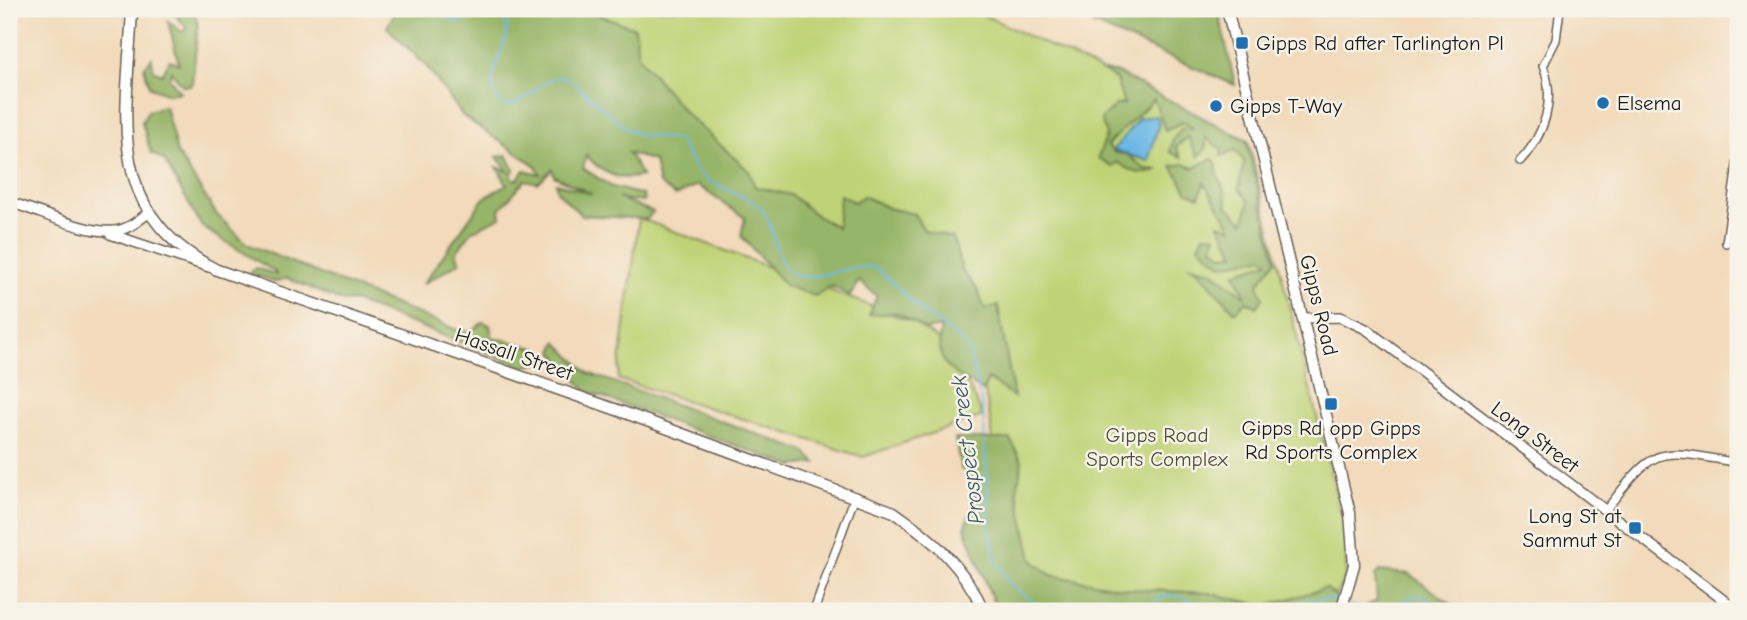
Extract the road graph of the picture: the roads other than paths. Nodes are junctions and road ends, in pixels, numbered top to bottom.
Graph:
1 (132, 9) edge
2 (1227, 9) edge
3 (1560, 9) edge
4 (1737, 25) edge
5 (1738, 37) edge
6 (1738, 158) edge
7 (1520, 161) dead end
8 (9, 202) edge
9 (148, 213) junction
10 (99, 230) junction
11 (1726, 243) dead end
12 (217, 270) junction
13 (1303, 318) junction
14 (1738, 463) edge
15 (855, 496) junction
16 (1605, 511) junction
17 (814, 611) edge
18 (984, 611) edge
19 (1341, 611) edge
20 (1738, 611) edge

1 - 9 main road
2 - 13 main road, Gipps Road
3 - 7 street
4 - 5 street
6 - 11 street
8 - 10 street
9 - 10 street
9 - 12 main road, Hassall Street
10 - 12 street
12 - 15 main road, Hassall Street
13 - 16 street, Long Street
13 - 19 main road, Gipps Road
14 - 16 street
15 - 17 street
15 - 18 main road, Hassall Street
16 - 20 street, Long Street

